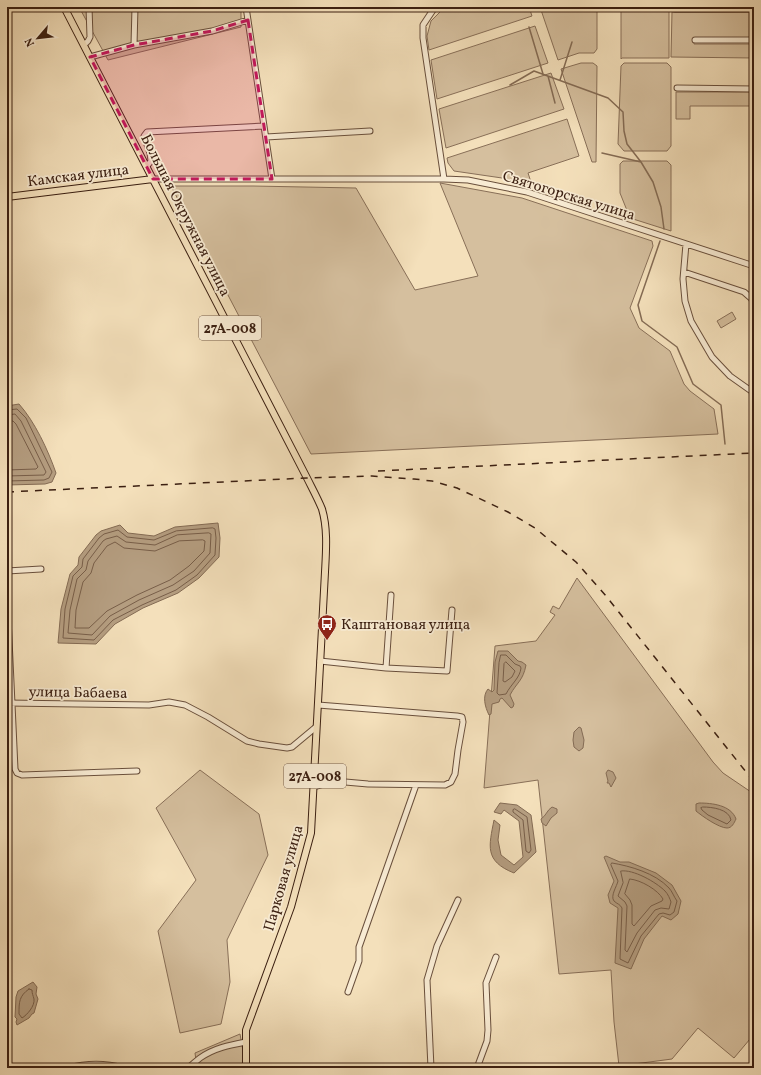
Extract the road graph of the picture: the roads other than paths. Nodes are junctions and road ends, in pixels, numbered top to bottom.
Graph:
1 (64, 7) edge
2 (89, 7) edge
3 (135, 7) edge
4 (246, 7) edge
5 (435, 7) edge
6 (676, 9) dead end
7 (754, 9) edge
8 (248, 20) junction
9 (695, 40) dead end
10 (754, 40) edge
11 (84, 45) junction
12 (134, 45) junction
13 (90, 57) junction
14 (677, 88) dead end
15 (754, 89) edge
16 (264, 126) junction
17 (370, 131) dead end
18 (266, 137) junction
19 (146, 166) junction
20 (153, 179) junction
21 (272, 179) junction
22 (444, 179) junction
23 (7, 198) edge
24 (686, 244) junction
25 (754, 266) edge
26 (684, 272) junction
27 (754, 351) edge
28 (754, 393) edge
29 (754, 398) edge
30 (753, 405) dead end
31 (307, 478) joint
32 (41, 569) dead end
33 (7, 571) edge
34 (390, 595) dead end
35 (7, 596) edge
36 (452, 610) dead end
37 (320, 661) junction
38 (386, 668) junction
39 (10, 703) edge
40 (318, 705) junction
41 (316, 727) junction
42 (137, 771) dead end
43 (416, 784) junction
44 (314, 787) junction
45 (458, 900) dead end
46 (496, 957) dead end
47 (348, 992) dead end
48 (246, 1042) junction
49 (195, 1066) edge
50 (68, 1068) edge
51 (124, 1068) edge
52 (188, 1068) edge
53 (246, 1068) edge
54 (431, 1068) edge
55 (477, 1068) edge

1 - 11 main road, Большая Окружная улица / 27А-008
2 - 11 street
3 - 12 street
4 - 8 street
5 - 22 street
6 - 7 street
8 - 12 street
8 - 16 street
9 - 10 street
11 - 13 main road, Большая Окружная улица / 27А-008
12 - 13 street
13 - 19 main road, Большая Окружная улица / 27А-008
14 - 15 street
16 - 18 street
16 - 19 street
17 - 18 street
18 - 21 street
19 - 20 main road, Большая Окружная улица / 27А-008
20 - 21 street, Святогорская улица
20 - 23 main road, Камская улица
20 - 31 main road, Большая Окружная улица / 27А-008
21 - 22 street, Святогорская улица
22 - 24 street, Святогорская улица
24 - 25 street, Святогорская улица
24 - 26 street
26 - 27 street
26 - 28 street
29 - 30 street
31 - 37 main road, Парковая улица / 27А-008
32 - 33 street
34 - 38 street
35 - 39 street
36 - 38 street
37 - 38 street
37 - 40 main road, Парковая улица / 27А-008
39 - 41 street, улица Бабаева
39 - 42 street
40 - 41 main road, Парковая улица / 27А-008
40 - 43 street
41 - 44 main road, Парковая улица / 27А-008
43 - 44 street
43 - 47 street
44 - 48 main road, Парковая улица / 27А-008
45 - 54 street
46 - 55 street
48 - 49 street
48 - 53 main road, Парковая улица / 27А-008
49 - 52 street
50 - 51 street

